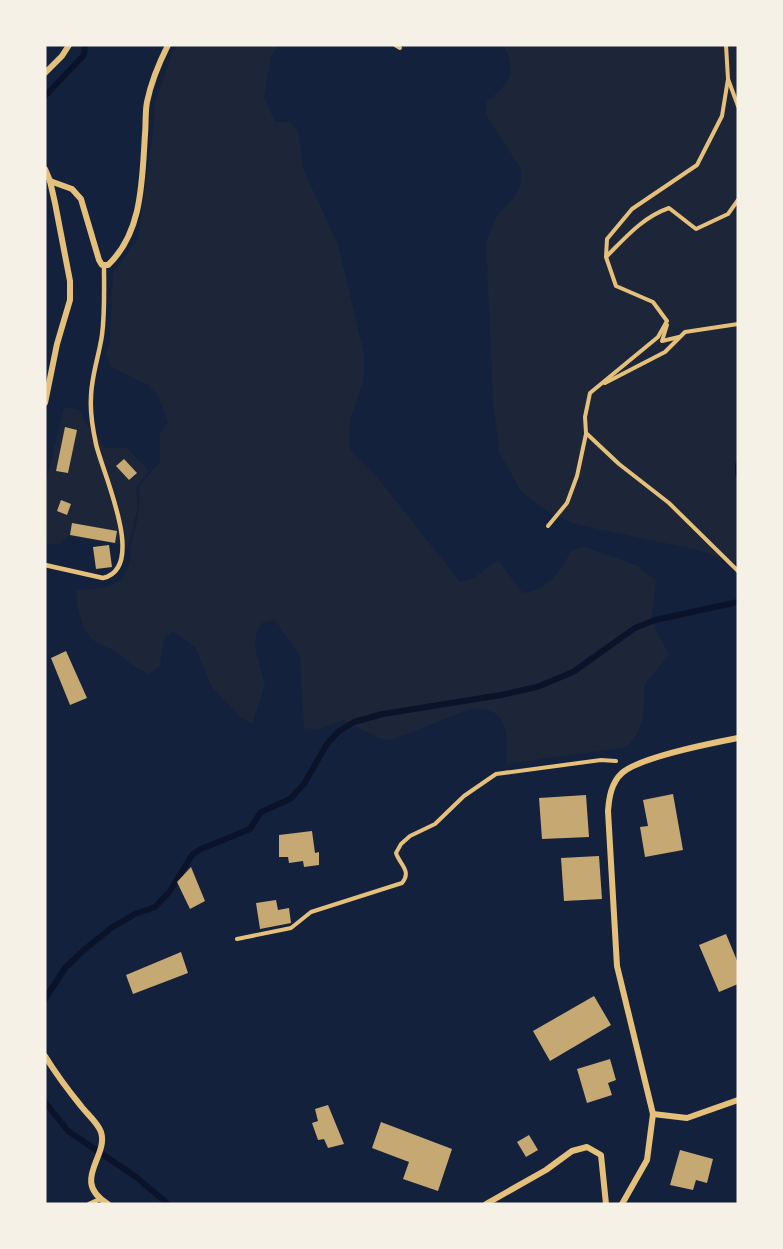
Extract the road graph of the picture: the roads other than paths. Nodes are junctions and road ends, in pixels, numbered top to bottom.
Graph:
1 (69, 45) edge
2 (168, 45) edge
3 (45, 73) edge
4 (45, 169) edge
5 (50, 181) junction
6 (104, 266) junction
7 (45, 403) edge
8 (45, 565) edge
9 (738, 738) edge
10 (45, 1056) edge
11 (738, 1100) edge
12 (652, 1113) junction
13 (100, 1199) junction
14 (89, 1204) edge
15 (108, 1204) edge
16 (486, 1204) edge
17 (606, 1204) edge
18 (622, 1204) edge

1 - 3 street
2 - 6 street
4 - 5 street
5 - 6 street
5 - 7 street
6 - 8 lane
9 - 12 street
10 - 13 street
11 - 12 street
12 - 18 street
13 - 14 lane
13 - 15 street
16 - 17 street

